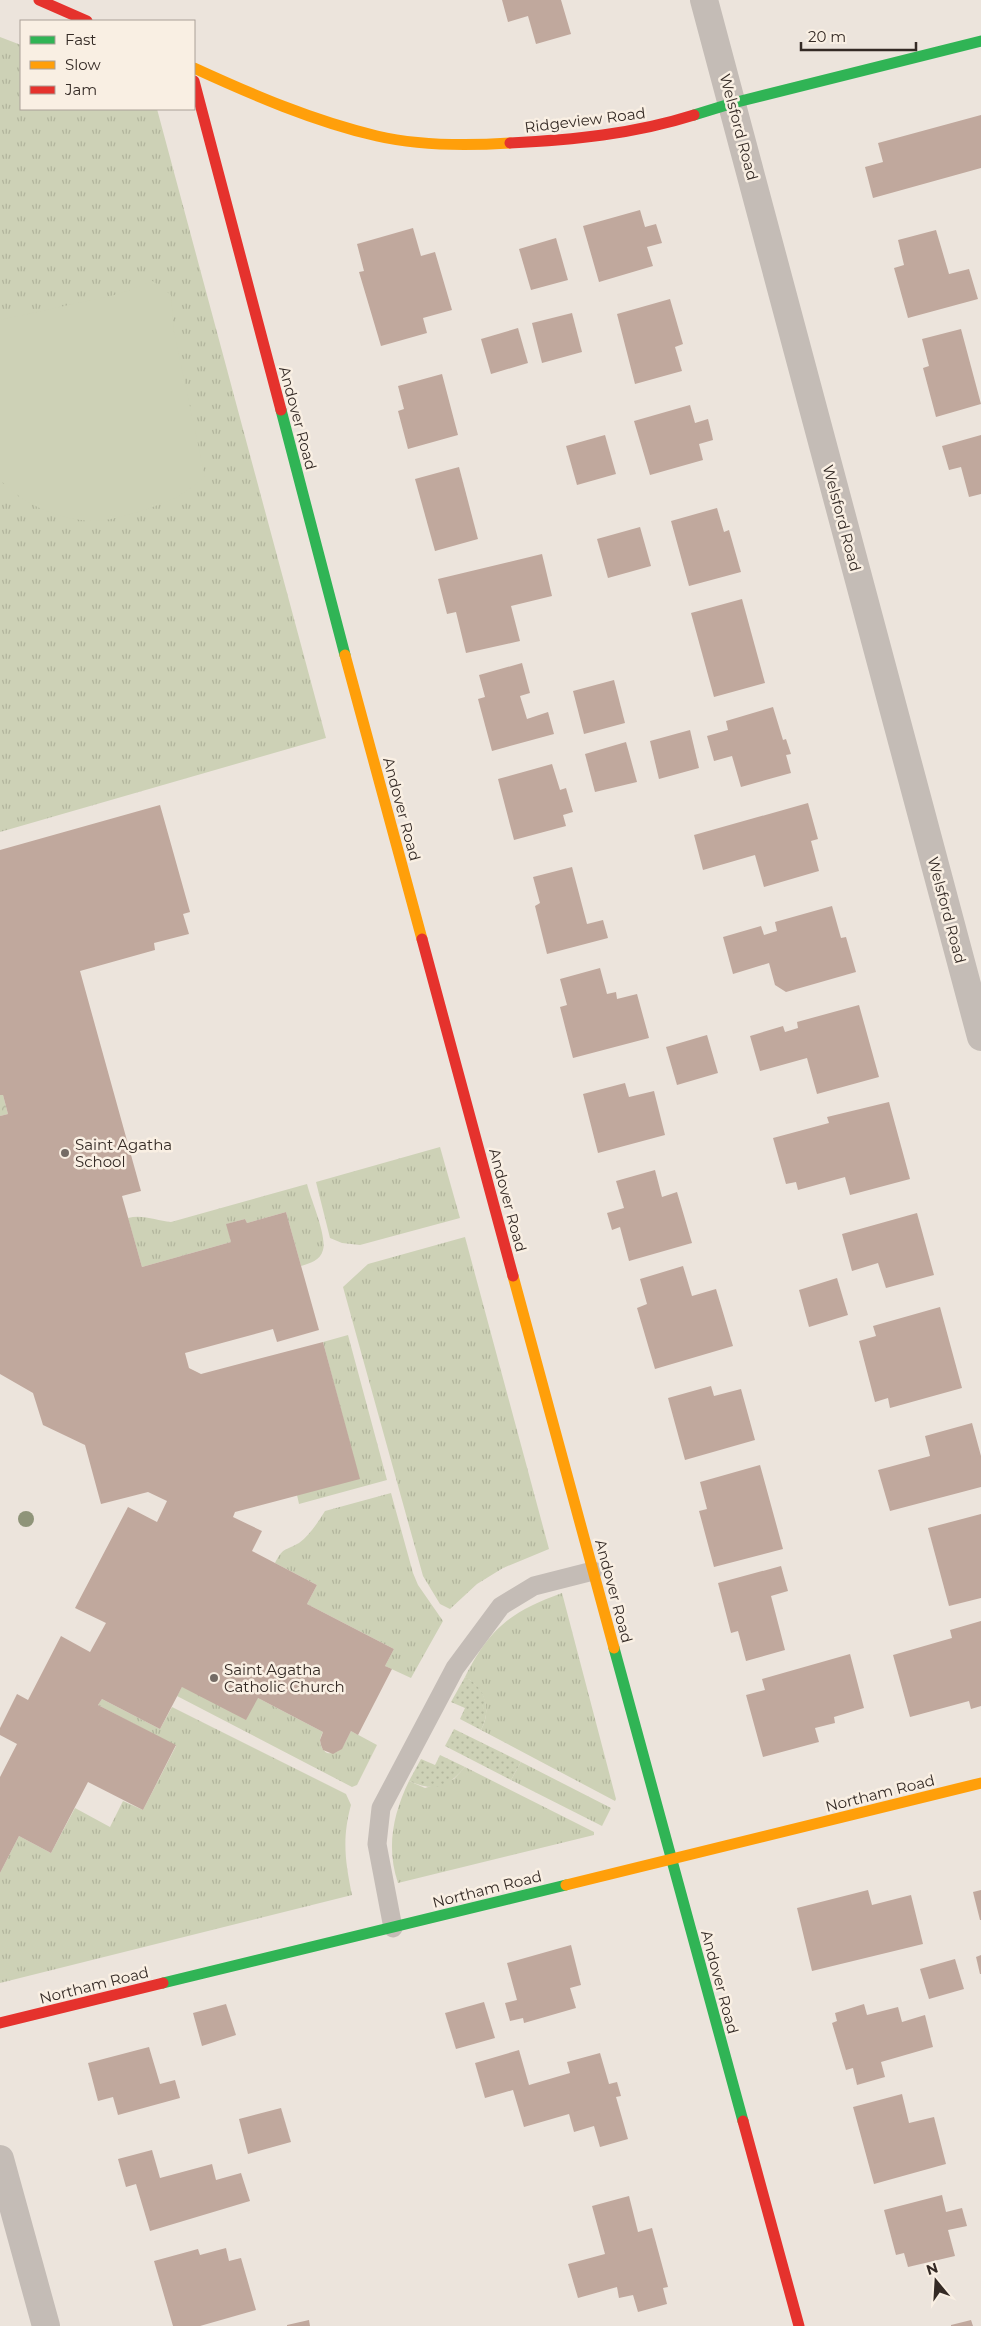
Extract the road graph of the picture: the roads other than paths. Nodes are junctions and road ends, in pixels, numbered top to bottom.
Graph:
1 (39, 0) edge
2 (704, 0) edge
3 (85, 20) edge
4 (981, 40) edge
5 (195, 68) edge
6 (195, 85) edge
7 (733, 103) junction
8 (981, 1037) edge
9 (593, 1570) junction
10 (981, 1783) edge
11 (671, 1860) junction
12 (393, 1928) junction
13 (0, 2023) edge
14 (0, 2159) edge
15 (46, 2326) edge
16 (798, 2326) edge

1 - 3 street
2 - 7 street, Welsford Road
4 - 7 street, Ridgeview Road
5 - 7 street, Ridgeview Road
6 - 9 street, Andover Road
7 - 8 street, Welsford Road
9 - 11 street, Andover Road
9 - 12 lane
10 - 11 street, Northam Road
11 - 12 street, Northam Road
11 - 16 street, Andover Road
12 - 13 street, Northam Road
14 - 15 street

